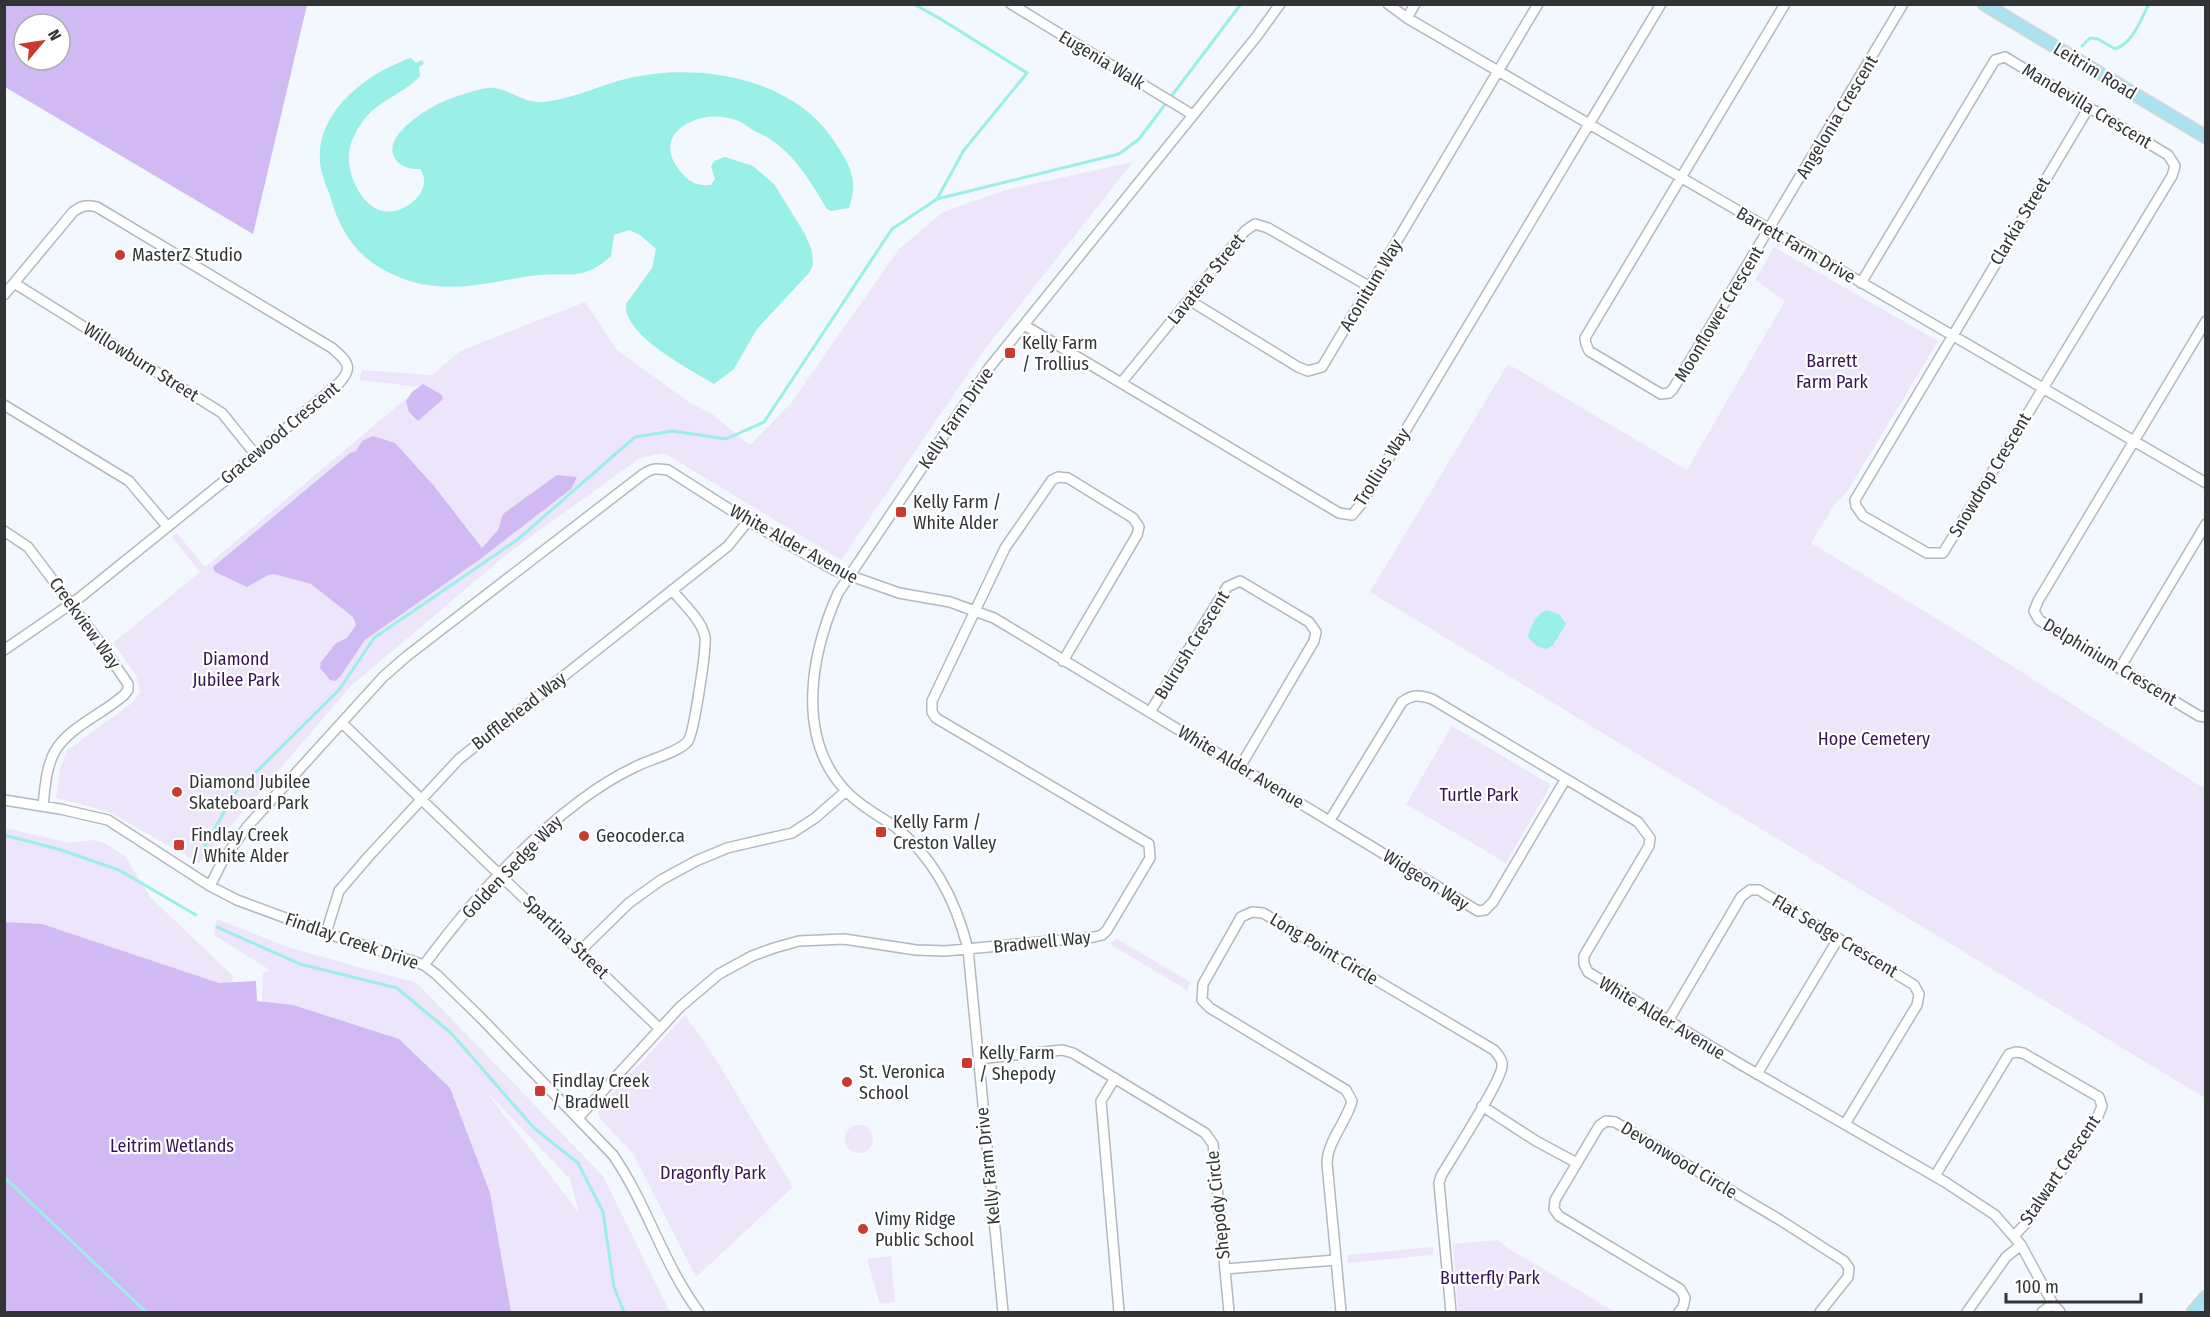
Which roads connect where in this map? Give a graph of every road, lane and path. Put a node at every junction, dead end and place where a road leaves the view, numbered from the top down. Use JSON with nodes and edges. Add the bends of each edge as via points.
{"nodes":[{"id":1,"x":1011,"y":4,"type":"edge"},
{"id":2,"x":1280,"y":4,"type":"edge"},
{"id":3,"x":1388,"y":4,"type":"edge"},
{"id":4,"x":1415,"y":4,"type":"edge"},
{"id":5,"x":1538,"y":4,"type":"edge"},
{"id":6,"x":1661,"y":4,"type":"edge"},
{"id":7,"x":1785,"y":4,"type":"edge"},
{"id":8,"x":1903,"y":4,"type":"edge"},
{"id":9,"x":1984,"y":4,"type":"edge"},
{"id":10,"x":1407,"y":18,"type":"junction"},
{"id":11,"x":1498,"y":72,"type":"junction"},
{"id":12,"x":2089,"y":107,"type":"junction"},
{"id":13,"x":1193,"y":115,"type":"junction"},
{"id":14,"x":1590,"y":125,"type":"junction"},
{"id":15,"x":2205,"y":137,"type":"edge"},
{"id":16,"x":1681,"y":178,"type":"junction"},
{"id":17,"x":1770,"y":230,"type":"junction"},
{"id":18,"x":14,"y":283,"type":"junction"},
{"id":19,"x":1861,"y":283,"type":"junction"},
{"id":20,"x":1370,"y":287,"type":"junction"},
{"id":21,"x":4,"y":295,"type":"edge"},
{"id":22,"x":1189,"y":300,"type":"junction"},
{"id":23,"x":2205,"y":321,"type":"edge"},
{"id":24,"x":1024,"y":325,"type":"junction"},
{"id":25,"x":1952,"y":336,"type":"junction"},
{"id":26,"x":1121,"y":384,"type":"junction"},
{"id":27,"x":2042,"y":388,"type":"junction"},
{"id":28,"x":4,"y":405,"type":"edge"},
{"id":29,"x":2133,"y":441,"type":"junction"},
{"id":30,"x":255,"y":454,"type":"junction"},
{"id":31,"x":2205,"y":483,"type":"edge"},
{"id":32,"x":748,"y":521,"type":"junction"},
{"id":33,"x":2205,"y":524,"type":"edge"},
{"id":34,"x":167,"y":526,"type":"junction"},
{"id":35,"x":4,"y":531,"type":"edge"},
{"id":36,"x":849,"y":576,"type":"junction"},
{"id":37,"x":672,"y":590,"type":"junction"},
{"id":38,"x":72,"y":604,"type":"junction"},
{"id":39,"x":976,"y":610,"type":"junction"},
{"id":40,"x":4,"y":650,"type":"edge"},
{"id":41,"x":1063,"y":661,"type":"junction"},
{"id":42,"x":2120,"y":668,"type":"junction"},
{"id":43,"x":1150,"y":712,"type":"junction"},
{"id":44,"x":2205,"y":717,"type":"edge"},
{"id":45,"x":342,"y":723,"type":"junction"},
{"id":46,"x":1240,"y":767,"type":"junction"},
{"id":47,"x":1565,"y":780,"type":"junction"},
{"id":48,"x":846,"y":791,"type":"junction"},
{"id":49,"x":4,"y":800,"type":"edge"},
{"id":50,"x":420,"y":800,"type":"junction"},
{"id":51,"x":43,"y":806,"type":"junction"},
{"id":52,"x":1330,"y":820,"type":"junction"},
{"id":53,"x":501,"y":875,"type":"junction"},
{"id":54,"x":210,"y":886,"type":"junction"},
{"id":55,"x":326,"y":933,"type":"junction"},
{"id":56,"x":1838,"y":939,"type":"junction"},
{"id":57,"x":968,"y":949,"type":"junction"},
{"id":58,"x":580,"y":951,"type":"junction"},
{"id":59,"x":424,"y":965,"type":"junction"},
{"id":60,"x":1668,"y":1021,"type":"junction"},
{"id":61,"x":659,"y":1028,"type":"junction"},
{"id":62,"x":978,"y":1059,"type":"junction"},
{"id":63,"x":1757,"y":1074,"type":"junction"},
{"id":64,"x":1115,"y":1078,"type":"junction"},
{"id":65,"x":1482,"y":1106,"type":"junction"},
{"id":66,"x":578,"y":1118,"type":"junction"},
{"id":67,"x":1845,"y":1124,"type":"junction"},
{"id":68,"x":1577,"y":1163,"type":"junction"},
{"id":69,"x":1935,"y":1176,"type":"junction"},
{"id":70,"x":2015,"y":1235,"type":"junction"},
{"id":71,"x":2022,"y":1245,"type":"junction"},
{"id":72,"x":1336,"y":1260,"type":"junction"},
{"id":73,"x":1225,"y":1269,"type":"junction"},
{"id":74,"x":2205,"y":1297,"type":"edge"},
{"id":75,"x":2053,"y":1304,"type":"junction"},
{"id":76,"x":699,"y":1312,"type":"edge"},
{"id":77,"x":1003,"y":1312,"type":"edge"},
{"id":78,"x":1119,"y":1312,"type":"edge"},
{"id":79,"x":1229,"y":1312,"type":"edge"},
{"id":80,"x":1341,"y":1312,"type":"edge"},
{"id":81,"x":1451,"y":1312,"type":"edge"},
{"id":82,"x":1679,"y":1312,"type":"edge"},
{"id":83,"x":1820,"y":1312,"type":"edge"},
{"id":84,"x":1968,"y":1312,"type":"edge"},
{"id":85,"x":2042,"y":1312,"type":"edge"},
{"id":86,"x":2060,"y":1312,"type":"edge"},
{"id":87,"x":2193,"y":1312,"type":"edge"}],
"edges":[{"from":1,"to":13,"type":"street","name":"Eugenia Walk"},
{"from":2,"to":13,"type":"street","name":"Kelly Farm Drive"},
{"from":3,"to":10,"type":"street","name":"Barrett Farm Drive"},
{"from":4,"to":10,"type":"street"},
{"from":5,"to":11,"type":"street","name":"Aconitum Way"},
{"from":6,"to":14,"type":"street"},
{"from":7,"to":16,"type":"street"},
{"from":8,"to":17,"type":"street","name":"Angelonia Crescent"},
{"from":9,"to":15,"type":"main road","name":"Leitrim Road"},
{"from":10,"to":11,"type":"street","name":"Barrett Farm Drive"},
{"from":11,"to":14,"type":"street","name":"Barrett Farm Drive"},
{"from":11,"to":20,"type":"street","name":"Aconitum Way"},
{"from":12,"to":19,"type":"street","name":"Mandevilla Crescent","via":[[2005,57],[1995,60]]},
{"from":12,"to":25,"type":"street","name":"Clarkia Street"},
{"from":12,"to":27,"type":"street","name":"Mandevilla Crescent","via":[[2168,155],[2175,166]]},
{"from":13,"to":24,"type":"street","name":"Kelly Farm Drive"},
{"from":14,"to":16,"type":"street","name":"Barrett Farm Drive"},
{"from":14,"to":26,"type":"street","name":"Trollius Way","via":[[1352,515],[1339,513]]},
{"from":16,"to":17,"type":"street","name":"Barrett Farm Drive"},
{"from":16,"to":17,"type":"street","name":"Moonflower Crescent","via":[[1585,338],[1589,351],[1661,394],[1673,389]]},
{"from":17,"to":19,"type":"street","name":"Barrett Farm Drive"},
{"from":18,"to":21,"type":"street","name":"Gracewood Crescent"},
{"from":18,"to":30,"type":"street","name":"Willowburn Street","via":[[222,413]]},
{"from":18,"to":30,"type":"street","name":"Gracewood Crescent","via":[[73,212],[88,204],[332,348],[345,359],[345,378]]},
{"from":19,"to":25,"type":"street","name":"Barrett Farm Drive"},
{"from":20,"to":22,"type":"street","name":"Lavatera Street","via":[[1269,228],[1255,224]]},
{"from":20,"to":22,"type":"street","name":"Aconitum Way","via":[[1322,367],[1308,371]]},
{"from":22,"to":26,"type":"street","name":"Lavatera Street"},
{"from":23,"to":29,"type":"street"},
{"from":24,"to":26,"type":"street","name":"Trollius Way"},
{"from":24,"to":36,"type":"street","name":"Kelly Farm Drive","via":[[989,368]]},
{"from":25,"to":27,"type":"street","name":"Barrett Farm Drive"},
{"from":25,"to":27,"type":"street","name":"Snowdrop Crescent","via":[[1855,500],[1863,516],[1927,553],[1943,553]]},
{"from":27,"to":29,"type":"street","name":"Barrett Farm Drive"},
{"from":28,"to":34,"type":"street","via":[[129,481]]},
{"from":29,"to":31,"type":"street","name":"Barrett Farm Drive"},
{"from":29,"to":42,"type":"street","name":"Delphinium Crescent","via":[[2034,611],[2039,620]]},
{"from":30,"to":34,"type":"street","name":"Gracewood Crescent"},
{"from":32,"to":36,"type":"street","name":"White Alder Avenue"},
{"from":32,"to":37,"type":"street","name":"Bufflehead Way","via":[[728,546]]},
{"from":32,"to":45,"type":"street","name":"White Alder Avenue","via":[[668,470],[651,469],[394,667]]},
{"from":33,"to":42,"type":"street"},
{"from":34,"to":38,"type":"street","name":"Gracewood Crescent"},
{"from":35,"to":38,"type":"street","name":"Creekview Way","via":[[28,547]]},
{"from":36,"to":39,"type":"street","name":"White Alder Avenue","via":[[899,594]]},
{"from":36,"to":48,"type":"street","name":"Kelly Farm Drive","via":[[826,623],[812,710],[820,748]]},
{"from":37,"to":50,"type":"street","name":"Bufflehead Way","via":[[474,746]]},
{"from":37,"to":53,"type":"street","name":"Golden Sedge Way","via":[[700,625],[706,640],[689,740],[680,748],[634,767],[582,800],[535,839]]},
{"from":38,"to":40,"type":"street","name":"Gracewood Crescent"},
{"from":38,"to":51,"type":"street","name":"Creekview Way","via":[[125,677],[128,690],[74,731],[56,751],[48,771]]},
{"from":39,"to":41,"type":"street","name":"White Alder Avenue"},
{"from":39,"to":41,"type":"street","via":[[1005,548],[1052,480],[1068,478],[1133,518],[1139,527]]},
{"from":39,"to":57,"type":"street","name":"Bradwell Way","via":[[932,701],[936,718],[1145,841],[1151,852],[1102,935]]},
{"from":41,"to":43,"type":"street","name":"White Alder Avenue"},
{"from":42,"to":44,"type":"street","name":"Delphinium Crescent"},
{"from":43,"to":46,"type":"street","name":"White Alder Avenue"},
{"from":43,"to":46,"type":"street","name":"Bulrush Crescent","via":[[1233,582],[1240,581],[1309,622],[1316,632],[1314,641]]},
{"from":45,"to":50,"type":"street","name":"Spartina Street"},
{"from":45,"to":54,"type":"street","name":"White Alder Avenue","via":[[247,827]]},
{"from":46,"to":52,"type":"street","name":"White Alder Avenue"},
{"from":47,"to":52,"type":"street","name":"White Alder Avenue","via":[[1432,699],[1410,696],[1395,712]]},
{"from":47,"to":52,"type":"street","name":"Widgeon Way","via":[[1485,910],[1471,908]]},
{"from":47,"to":60,"type":"street","name":"White Alder Avenue","via":[[1638,822],[1650,838],[1644,856],[1584,956],[1584,964],[1594,977]]},
{"from":48,"to":57,"type":"street","name":"Kelly Farm Drive","via":[[907,837],[932,866],[951,898]]},
{"from":48,"to":58,"type":"street","via":[[792,833],[726,848],[661,880],[629,903]]},
{"from":49,"to":51,"type":"street","name":"Findlay Creek Drive"},
{"from":50,"to":53,"type":"street","name":"Spartina Street"},
{"from":50,"to":55,"type":"street","name":"Bufflehead Way","via":[[339,891]]},
{"from":51,"to":54,"type":"street","name":"Findlay Creek Drive","via":[[108,820]]},
{"from":53,"to":58,"type":"street","name":"Spartina Street"},
{"from":53,"to":59,"type":"street","name":"Golden Sedge Way"},
{"from":54,"to":55,"type":"street","name":"Findlay Creek Drive"},
{"from":55,"to":59,"type":"street","name":"Findlay Creek Drive"},
{"from":56,"to":60,"type":"street","name":"Flat Sedge Crescent","via":[[1759,890],[1749,890],[1741,897]]},
{"from":56,"to":63,"type":"street"},
{"from":56,"to":67,"type":"street","name":"Flat Sedge Crescent","via":[[1914,985],[1919,993],[1917,1005]]},
{"from":57,"to":61,"type":"street","name":"Bradwell Way","via":[[916,950],[844,939],[799,941],[752,956],[719,974]]},
{"from":57,"to":62,"type":"street","name":"Kelly Farm Drive"},
{"from":58,"to":61,"type":"street","name":"Spartina Street"},
{"from":59,"to":66,"type":"street","name":"Findlay Creek Drive"},
{"from":60,"to":63,"type":"street","name":"White Alder Avenue"},
{"from":61,"to":66,"type":"street","name":"Bradwell Way"},
{"from":62,"to":64,"type":"street","name":"Shepody Circle","via":[[1062,1050]]},
{"from":62,"to":77,"type":"street","name":"Kelly Farm Drive"},
{"from":63,"to":67,"type":"street","name":"White Alder Avenue"},
{"from":64,"to":73,"type":"street","name":"Shepody Circle","via":[[1205,1133],[1213,1144]]},
{"from":64,"to":78,"type":"street","via":[[1101,1101]]},
{"from":65,"to":68,"type":"street"},
{"from":65,"to":72,"type":"street","name":"Long Point Circle","via":[[1503,1068],[1494,1050],[1263,913],[1241,917],[1203,984],[1202,1000],[1346,1089],[1352,1101],[1348,1114],[1327,1150]]},
{"from":65,"to":81,"type":"street","name":"Long Point Circle","via":[[1439,1183]]},
{"from":66,"to":76,"type":"street","name":"Findlay Creek Drive","via":[[631,1180],[680,1284]]},
{"from":67,"to":69,"type":"street","name":"White Alder Avenue"},
{"from":68,"to":82,"type":"street","name":"Devonwood Circle","via":[[1555,1200],[1554,1209],[1559,1216],[1680,1289],[1685,1298]]},
{"from":68,"to":83,"type":"street","name":"Devonwood Circle","via":[[1599,1126],[1606,1121],[1615,1122],[1780,1220],[1849,1268],[1848,1277]]},
{"from":69,"to":70,"type":"street","name":"White Alder Avenue","via":[[1995,1215]]},
{"from":69,"to":70,"type":"street","name":"Stalwart Crescent","via":[[2009,1054],[2024,1053],[2099,1097],[2102,1106],[2098,1116]]},
{"from":70,"to":71,"type":"street","name":"White Alder Avenue"},
{"from":71,"to":75,"type":"street","name":"White Alder Avenue"},
{"from":71,"to":84,"type":"street","via":[[2006,1257]]},
{"from":72,"to":73,"type":"street"},
{"from":72,"to":80,"type":"street","name":"Long Point Circle"},
{"from":73,"to":79,"type":"street","name":"Shepody Circle"},
{"from":74,"to":87,"type":"main road"},
{"from":75,"to":85,"type":"street"},
{"from":75,"to":86,"type":"street","name":"White Alder Avenue"}]}
